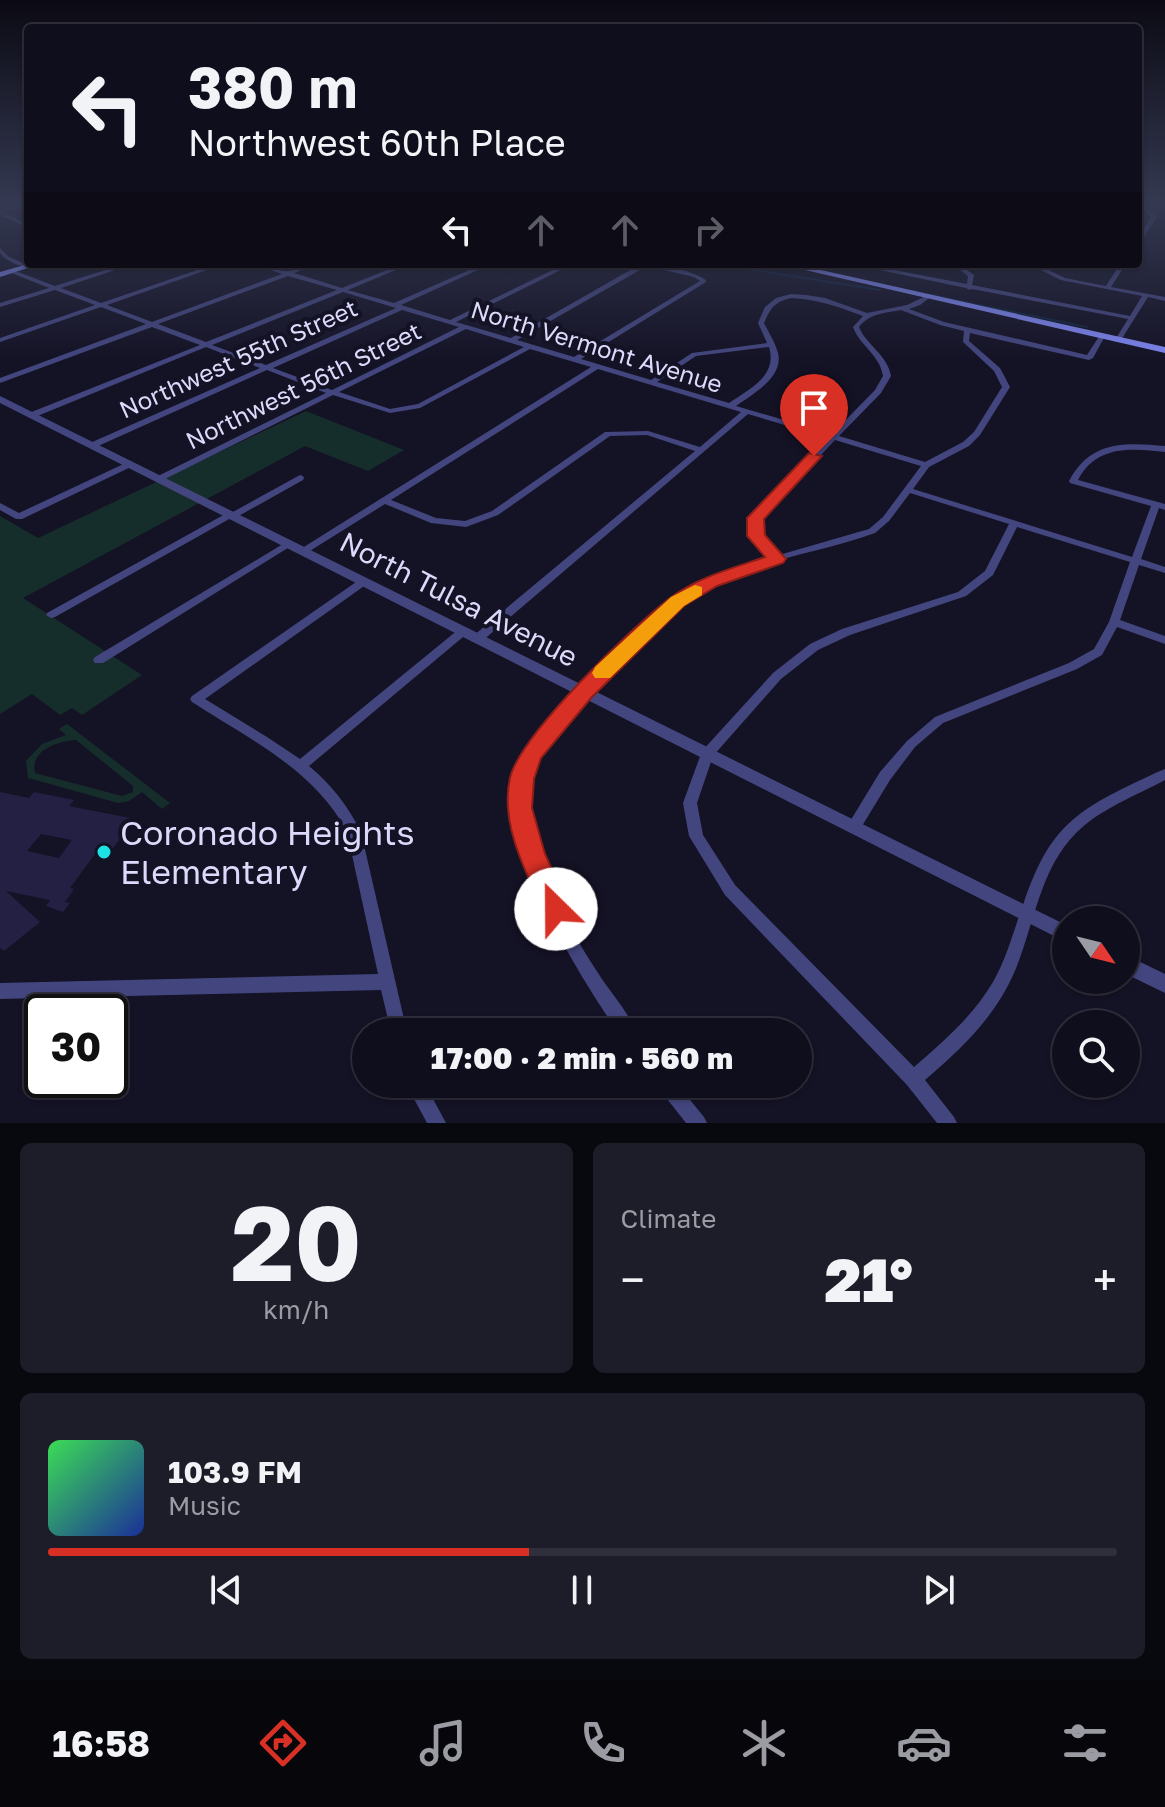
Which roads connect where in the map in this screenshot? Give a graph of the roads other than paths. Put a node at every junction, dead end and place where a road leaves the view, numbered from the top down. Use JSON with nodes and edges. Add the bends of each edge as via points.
{"nodes":[{"id":1,"x":24,"y":267,"type":"edge"},
{"id":2,"x":118,"y":268,"type":"edge"},
{"id":3,"x":209,"y":268,"type":"edge"},
{"id":4,"x":269,"y":268,"type":"edge"},
{"id":5,"x":304,"y":268,"type":"edge"},
{"id":6,"x":397,"y":268,"type":"edge"},
{"id":7,"x":480,"y":268,"type":"edge"},
{"id":8,"x":562,"y":268,"type":"edge"},
{"id":9,"x":638,"y":268,"type":"edge"},
{"id":10,"x":661,"y":268,"type":"edge"},
{"id":11,"x":802,"y":268,"type":"edge"},
{"id":12,"x":873,"y":268,"type":"edge"},
{"id":13,"x":961,"y":268,"type":"edge"},
{"id":14,"x":1039,"y":268,"type":"edge"},
{"id":15,"x":1120,"y":268,"type":"edge"},
{"id":16,"x":11,"y":271,"type":"junction"},
{"id":17,"x":288,"y":274,"type":"junction"},
{"id":18,"x":0,"y":275,"type":"edge"},
{"id":19,"x":56,"y":288,"type":"junction"},
{"id":20,"x":969,"y":288,"type":"junction"},
{"id":21,"x":1107,"y":288,"type":"junction"},
{"id":22,"x":342,"y":290,"type":"junction"},
{"id":23,"x":1146,"y":295,"type":"junction"},
{"id":24,"x":926,"y":298,"type":"junction"},
{"id":25,"x":1165,"y":299,"type":"edge"},
{"id":26,"x":0,"y":305,"type":"edge"},
{"id":27,"x":101,"y":305,"type":"junction"},
{"id":28,"x":397,"y":307,"type":"junction"},
{"id":29,"x":903,"y":309,"type":"junction"},
{"id":30,"x":866,"y":315,"type":"junction"},
{"id":31,"x":1131,"y":318,"type":"junction"},
{"id":32,"x":449,"y":323,"type":"junction"},
{"id":33,"x":150,"y":325,"type":"junction"},
{"id":34,"x":465,"y":327,"type":"junction"},
{"id":35,"x":967,"y":331,"type":"junction"},
{"id":36,"x":1102,"y":336,"type":"junction"},
{"id":37,"x":0,"y":340,"type":"edge"},
{"id":38,"x":1118,"y":340,"type":"junction"},
{"id":39,"x":511,"y":341,"type":"junction"},
{"id":40,"x":206,"y":345,"type":"junction"},
{"id":41,"x":769,"y":345,"type":"junction"},
{"id":42,"x":528,"y":347,"type":"junction"},
{"id":43,"x":1165,"y":350,"type":"edge"},
{"id":44,"x":575,"y":360,"type":"junction"},
{"id":45,"x":596,"y":367,"type":"junction"},
{"id":46,"x":266,"y":368,"type":"junction"},
{"id":47,"x":0,"y":381,"type":"edge"},
{"id":48,"x":651,"y":383,"type":"junction"},
{"id":49,"x":333,"y":393,"type":"junction"},
{"id":50,"x":0,"y":399,"type":"edge"},
{"id":51,"x":729,"y":407,"type":"junction"},
{"id":52,"x":746,"y":412,"type":"junction"},
{"id":53,"x":32,"y":415,"type":"junction"},
{"id":54,"x":831,"y":438,"type":"junction"},
{"id":55,"x":93,"y":445,"type":"junction"},
{"id":56,"x":1165,"y":449,"type":"edge"},
{"id":57,"x":702,"y":450,"type":"junction"},
{"id":58,"x":130,"y":464,"type":"junction"},
{"id":59,"x":926,"y":465,"type":"junction"},
{"id":60,"x":300,"y":478,"type":"dead end"},
{"id":61,"x":159,"y":479,"type":"junction"},
{"id":62,"x":908,"y":490,"type":"junction"},
{"id":63,"x":383,"y":500,"type":"junction"},
{"id":64,"x":0,"y":506,"type":"edge"},
{"id":65,"x":1161,"y":506,"type":"edge"},
{"id":66,"x":231,"y":516,"type":"junction"},
{"id":67,"x":1014,"y":523,"type":"junction"},
{"id":68,"x":288,"y":544,"type":"junction"},
{"id":69,"x":302,"y":552,"type":"junction"},
{"id":70,"x":777,"y":559,"type":"junction"},
{"id":71,"x":1135,"y":561,"type":"junction"},
{"id":72,"x":1165,"y":570,"type":"edge"},
{"id":73,"x":363,"y":582,"type":"junction"},
{"id":74,"x":51,"y":615,"type":"dead end"},
{"id":75,"x":1114,"y":622,"type":"junction"},
{"id":76,"x":463,"y":632,"type":"junction"},
{"id":77,"x":477,"y":639,"type":"junction"},
{"id":78,"x":1165,"y":640,"type":"edge"},
{"id":79,"x":99,"y":660,"type":"dead end"},
{"id":80,"x":583,"y":692,"type":"junction"},
{"id":81,"x":707,"y":754,"type":"junction"},
{"id":82,"x":299,"y":767,"type":"junction"},
{"id":83,"x":1165,"y":774,"type":"edge"},
{"id":84,"x":854,"y":827,"type":"junction"},
{"id":85,"x":1027,"y":914,"type":"junction"},
{"id":86,"x":1052,"y":927,"type":"edge"},
{"id":87,"x":1140,"y":971,"type":"edge"},
{"id":88,"x":386,"y":982,"type":"junction"},
{"id":89,"x":1165,"y":984,"type":"edge"},
{"id":90,"x":0,"y":991,"type":"edge"},
{"id":91,"x":395,"y":1018,"type":"edge"},
{"id":92,"x":618,"y":1018,"type":"edge"},
{"id":93,"x":913,"y":1079,"type":"junction"},
{"id":94,"x":423,"y":1098,"type":"edge"},
{"id":95,"x":677,"y":1098,"type":"edge"},
{"id":96,"x":437,"y":1123,"type":"edge"},
{"id":97,"x":698,"y":1123,"type":"edge"},
{"id":98,"x":948,"y":1123,"type":"edge"}],
"edges":[{"from":1,"to":16,"type":"main road"},
{"from":2,"to":19,"type":"street"},
{"from":3,"to":27,"type":"street"},
{"from":4,"to":17,"type":"street","name":"North Vermont Avenue"},
{"from":5,"to":17,"type":"street"},
{"from":6,"to":22,"type":"street"},
{"from":7,"to":28,"type":"street","name":"Northwest 55th Street"},
{"from":8,"to":32,"type":"street","name":"Northwest 56th Street"},
{"from":9,"to":39,"type":"street"},
{"from":10,"to":44,"type":"street","via":[[704,279]]},
{"from":11,"to":24,"type":"main road"},
{"from":12,"to":20,"type":"street"},
{"from":13,"to":20,"type":"street","via":[[971,275]]},
{"from":14,"to":21,"type":"street"},
{"from":15,"to":21,"type":"street"},
{"from":16,"to":18,"type":"main road"},
{"from":16,"to":19,"type":"street"},
{"from":17,"to":22,"type":"street","name":"North Vermont Avenue"},
{"from":17,"to":33,"type":"street"},
{"from":19,"to":26,"type":"street"},
{"from":19,"to":27,"type":"street"},
{"from":20,"to":31,"type":"street"},
{"from":21,"to":23,"type":"street"},
{"from":22,"to":28,"type":"street","name":"North Vermont Avenue"},
{"from":22,"to":40,"type":"street"},
{"from":23,"to":25,"type":"street"},
{"from":23,"to":31,"type":"street"},
{"from":24,"to":29,"type":"street"},
{"from":24,"to":36,"type":"main road"},
{"from":27,"to":33,"type":"street"},
{"from":27,"to":37,"type":"street"},
{"from":28,"to":32,"type":"street","name":"North Vermont Avenue"},
{"from":28,"to":46,"type":"street","name":"Northwest 55th Street"},
{"from":29,"to":30,"type":"street"},
{"from":29,"to":35,"type":"street"},
{"from":30,"to":41,"type":"street","via":[[812,296],[783,297],[763,316]]},
{"from":30,"to":54,"type":"street","via":[[856,327],[858,336],[880,354],[887,376]]},
{"from":31,"to":38,"type":"street"},
{"from":32,"to":34,"type":"street","name":"North Vermont Avenue"},
{"from":33,"to":40,"type":"street"},
{"from":33,"to":47,"type":"street"},
{"from":34,"to":39,"type":"street","name":"North Vermont Avenue"},
{"from":34,"to":49,"type":"street","name":"Northwest 56th Street"},
{"from":35,"to":36,"type":"street","via":[[1089,358]]},
{"from":35,"to":59,"type":"street","via":[[966,342],[997,370],[1006,387],[966,444]]},
{"from":36,"to":38,"type":"main road"},
{"from":38,"to":43,"type":"main road"},
{"from":39,"to":42,"type":"street","name":"North Vermont Avenue"},
{"from":40,"to":46,"type":"street"},
{"from":40,"to":53,"type":"street"},
{"from":41,"to":48,"type":"street","via":[[694,354]]},
{"from":41,"to":51,"type":"street","via":[[776,357],[767,377]]},
{"from":42,"to":44,"type":"street","name":"North Vermont Avenue"},
{"from":42,"to":49,"type":"street","via":[[405,410],[373,407]]},
{"from":44,"to":45,"type":"street","name":"North Vermont Avenue"},
{"from":45,"to":48,"type":"street","name":"North Vermont Avenue"},
{"from":45,"to":63,"type":"street"},
{"from":46,"to":49,"type":"street"},
{"from":46,"to":55,"type":"street","name":"Northwest 55th Street"},
{"from":48,"to":51,"type":"street","name":"North Vermont Avenue"},
{"from":49,"to":61,"type":"street","name":"Northwest 56th Street"},
{"from":50,"to":53,"type":"street","name":"North Tulsa Avenue"},
{"from":51,"to":52,"type":"street","name":"North Vermont Avenue"},
{"from":52,"to":54,"type":"street","name":"North Vermont Avenue"},
{"from":52,"to":57,"type":"street"},
{"from":53,"to":55,"type":"street","name":"North Tulsa Avenue"},
{"from":54,"to":59,"type":"street","name":"North Vermont Avenue"},
{"from":54,"to":70,"type":"street","via":[[756,518],[756,536]]},
{"from":55,"to":58,"type":"street","name":"North Tulsa Avenue"},
{"from":56,"to":65,"type":"street","via":[[1142,446],[1093,455],[1073,481]]},
{"from":57,"to":63,"type":"street","via":[[648,433],[608,434],[495,513],[466,524],[434,521]]},
{"from":57,"to":77,"type":"street"},
{"from":58,"to":61,"type":"street","name":"North Tulsa Avenue"},
{"from":58,"to":64,"type":"street","via":[[19,517]]},
{"from":59,"to":62,"type":"street"},
{"from":60,"to":66,"type":"street"},
{"from":61,"to":66,"type":"street","name":"North Tulsa Avenue"},
{"from":62,"to":67,"type":"street"},
{"from":62,"to":70,"type":"street","via":[[872,531]]},
{"from":63,"to":69,"type":"street"},
{"from":65,"to":71,"type":"street"},
{"from":66,"to":68,"type":"street","name":"North Tulsa Avenue"},
{"from":66,"to":74,"type":"street"},
{"from":67,"to":71,"type":"street"},
{"from":67,"to":81,"type":"street","via":[[980,582],[962,594],[814,647],[777,676]]},
{"from":68,"to":69,"type":"street","name":"North Tulsa Avenue"},
{"from":68,"to":79,"type":"street"},
{"from":69,"to":73,"type":"street","name":"North Tulsa Avenue"},
{"from":70,"to":80,"type":"street","via":[[711,582],[677,602]]},
{"from":71,"to":72,"type":"street"},
{"from":71,"to":75,"type":"street"},
{"from":73,"to":76,"type":"street","name":"North Tulsa Avenue"},
{"from":73,"to":82,"type":"street","via":[[196,699]]},
{"from":75,"to":78,"type":"street"},
{"from":75,"to":84,"type":"street","via":[[1098,652],[1073,666],[939,720],[885,776]]},
{"from":76,"to":77,"type":"street","name":"North Tulsa Avenue"},
{"from":76,"to":82,"type":"street"},
{"from":77,"to":80,"type":"street","name":"North Tulsa Avenue"},
{"from":80,"to":81,"type":"street","name":"North Tulsa Avenue"},
{"from":80,"to":92,"type":"street","via":[[530,755],[520,808],[532,854],[580,964]]},
{"from":81,"to":84,"type":"street","name":"North Tulsa Avenue"},
{"from":81,"to":93,"type":"street","via":[[690,803],[696,836],[730,890]]},
{"from":82,"to":88,"type":"street","via":[[335,796],[354,832]]},
{"from":83,"to":85,"type":"street","via":[[1094,812],[1063,838]]},
{"from":84,"to":85,"type":"street","name":"North Tulsa Avenue"},
{"from":85,"to":86,"type":"street","name":"North Tulsa Avenue"},
{"from":85,"to":93,"type":"street","via":[[1007,972],[988,1002],[957,1042]]},
{"from":87,"to":89,"type":"street"},
{"from":88,"to":90,"type":"street"},
{"from":88,"to":91,"type":"street"},
{"from":93,"to":98,"type":"street"},
{"from":94,"to":96,"type":"street"},
{"from":95,"to":97,"type":"street"}]}
